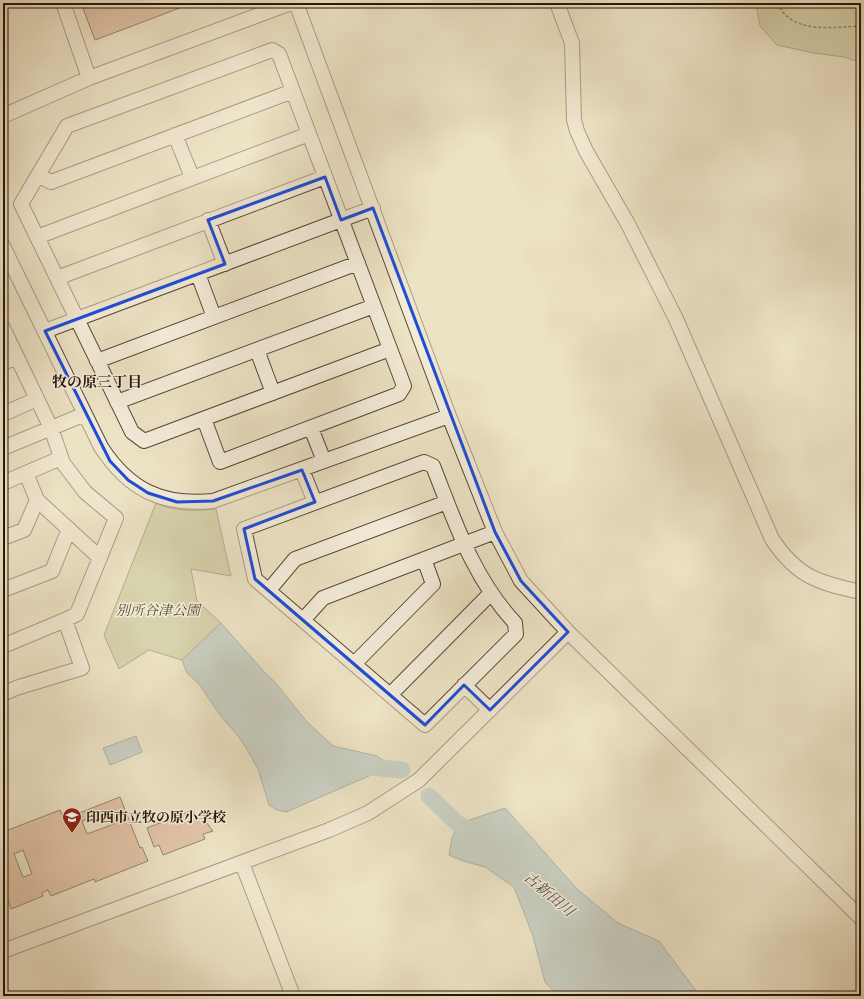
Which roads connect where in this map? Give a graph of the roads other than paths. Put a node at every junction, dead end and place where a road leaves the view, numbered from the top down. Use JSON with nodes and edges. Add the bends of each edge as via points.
{"nodes":[{"id":1,"x":63,"y":3,"type":"edge"},
{"id":2,"x":291,"y":3,"type":"edge"},
{"id":3,"x":296,"y":3,"type":"edge"},
{"id":4,"x":557,"y":3,"type":"edge"},
{"id":5,"x":89,"y":78,"type":"junction"},
{"id":6,"x":293,"y":91,"type":"junction"},
{"id":7,"x":3,"y":116,"type":"edge"},
{"id":8,"x":309,"y":134,"type":"junction"},
{"id":9,"x":175,"y":135,"type":"junction"},
{"id":10,"x":38,"y":175,"type":"junction"},
{"id":11,"x":192,"y":177,"type":"junction"},
{"id":12,"x":325,"y":177,"type":"junction"},
{"id":13,"x":373,"y":208,"type":"junction"},
{"id":14,"x":208,"y":220,"type":"junction"},
{"id":15,"x":341,"y":220,"type":"junction"},
{"id":16,"x":37,"y":237,"type":"junction"},
{"id":17,"x":3,"y":246,"type":"edge"},
{"id":18,"x":358,"y":263,"type":"junction"},
{"id":19,"x":225,"y":264,"type":"junction"},
{"id":20,"x":198,"y":274,"type":"junction"},
{"id":21,"x":57,"y":278,"type":"junction"},
{"id":22,"x":374,"y":306,"type":"junction"},
{"id":23,"x":214,"y":317,"type":"junction"},
{"id":24,"x":76,"y":319,"type":"junction"},
{"id":25,"x":3,"y":328,"type":"edge"},
{"id":26,"x":45,"y":331,"type":"junction"},
{"id":27,"x":390,"y":349,"type":"junction"},
{"id":28,"x":257,"y":350,"type":"junction"},
{"id":29,"x":17,"y":357,"type":"junction"},
{"id":30,"x":97,"y":361,"type":"junction"},
{"id":31,"x":3,"y":364,"type":"edge"},
{"id":32,"x":273,"y":393,"type":"junction"},
{"id":33,"x":37,"y":399,"type":"junction"},
{"id":34,"x":117,"y":402,"type":"junction"},
{"id":35,"x":3,"y":414,"type":"edge"},
{"id":36,"x":85,"y":414,"type":"junction"},
{"id":37,"x":449,"y":416,"type":"junction"},
{"id":38,"x":204,"y":420,"type":"junction"},
{"id":39,"x":51,"y":428,"type":"junction"},
{"id":40,"x":312,"y":428,"type":"junction"},
{"id":41,"x":3,"y":448,"type":"edge"},
{"id":42,"x":62,"y":458,"type":"junction"},
{"id":43,"x":324,"y":461,"type":"junction"},
{"id":44,"x":302,"y":470,"type":"junction"},
{"id":45,"x":26,"y":473,"type":"junction"},
{"id":46,"x":3,"y":483,"type":"edge"},
{"id":47,"x":37,"y":500,"type":"junction"},
{"id":48,"x":315,"y":502,"type":"junction"},
{"id":49,"x":447,"y":502,"type":"junction"},
{"id":50,"x":69,"y":529,"type":"junction"},
{"id":51,"x":495,"y":532,"type":"junction"},
{"id":52,"x":3,"y":538,"type":"edge"},
{"id":53,"x":464,"y":544,"type":"junction"},
{"id":54,"x":100,"y":558,"type":"junction"},
{"id":55,"x":424,"y":559,"type":"junction"},
{"id":56,"x":3,"y":590,"type":"edge"},
{"id":57,"x":269,"y":590,"type":"junction"},
{"id":58,"x":861,"y":592,"type":"edge"},
{"id":59,"x":491,"y":593,"type":"junction"},
{"id":60,"x":65,"y":620,"type":"junction"},
{"id":61,"x":303,"y":620,"type":"junction"},
{"id":62,"x":568,"y":632,"type":"junction"},
{"id":63,"x":3,"y":646,"type":"edge"},
{"id":64,"x":354,"y":664,"type":"junction"},
{"id":65,"x":464,"y":685,"type":"junction"},
{"id":66,"x":3,"y":694,"type":"edge"},
{"id":67,"x":390,"y":694,"type":"junction"},
{"id":68,"x":490,"y":710,"type":"junction"},
{"id":69,"x":242,"y":863,"type":"junction"},
{"id":70,"x":861,"y":918,"type":"edge"},
{"id":71,"x":3,"y":951,"type":"edge"},
{"id":72,"x":293,"y":996,"type":"edge"}],
"edges":[{"from":1,"to":5,"type":"street"},
{"from":2,"to":5,"type":"street"},
{"from":3,"to":13,"type":"street"},
{"from":4,"to":58,"type":"street","via":[[572,43],[574,120],[577,132],[628,224],[676,319],[772,539],[780,553],[801,572],[832,586]]},
{"from":5,"to":7,"type":"street"},
{"from":6,"to":8,"type":"street"},
{"from":6,"to":9,"type":"street"},
{"from":6,"to":10,"type":"street","via":[[279,54],[272,50],[67,126]]},
{"from":8,"to":11,"type":"street"},
{"from":8,"to":12,"type":"street"},
{"from":9,"to":10,"type":"street","via":[[51,182]]},
{"from":9,"to":11,"type":"street"},
{"from":10,"to":16,"type":"street","via":[[21,204]]},
{"from":11,"to":16,"type":"street"},
{"from":12,"to":14,"type":"street"},
{"from":12,"to":15,"type":"street"},
{"from":13,"to":15,"type":"street"},
{"from":13,"to":37,"type":"street"},
{"from":14,"to":19,"type":"street"},
{"from":14,"to":21,"type":"street"},
{"from":15,"to":18,"type":"street"},
{"from":15,"to":19,"type":"street"},
{"from":16,"to":21,"type":"street"},
{"from":17,"to":26,"type":"street"},
{"from":18,"to":22,"type":"street"},
{"from":18,"to":23,"type":"street"},
{"from":19,"to":20,"type":"street"},
{"from":20,"to":23,"type":"street"},
{"from":20,"to":24,"type":"street"},
{"from":21,"to":24,"type":"street"},
{"from":22,"to":27,"type":"street"},
{"from":22,"to":28,"type":"street"},
{"from":23,"to":30,"type":"street"},
{"from":24,"to":26,"type":"street"},
{"from":24,"to":30,"type":"street"},
{"from":25,"to":29,"type":"street"},
{"from":26,"to":36,"type":"street"},
{"from":27,"to":32,"type":"street"},
{"from":27,"to":40,"type":"street","via":[[404,386],[399,394]]},
{"from":28,"to":32,"type":"street"},
{"from":28,"to":34,"type":"street"},
{"from":29,"to":31,"type":"street"},
{"from":29,"to":33,"type":"street"},
{"from":30,"to":34,"type":"street"},
{"from":32,"to":38,"type":"street"},
{"from":33,"to":35,"type":"street"},
{"from":33,"to":39,"type":"street"},
{"from":34,"to":38,"type":"street","via":[[132,432],[144,441]]},
{"from":36,"to":39,"type":"street"},
{"from":36,"to":44,"type":"street","via":[[101,447],[119,471],[137,486],[160,498],[177,502],[213,501]]},
{"from":37,"to":43,"type":"street"},
{"from":37,"to":51,"type":"street"},
{"from":38,"to":40,"type":"street","via":[[220,462]]},
{"from":39,"to":41,"type":"street"},
{"from":39,"to":42,"type":"street"},
{"from":40,"to":43,"type":"street"},
{"from":42,"to":45,"type":"street"},
{"from":42,"to":54,"type":"street","via":[[85,492],[116,518]]},
{"from":43,"to":44,"type":"street"},
{"from":44,"to":48,"type":"street"},
{"from":45,"to":46,"type":"street"},
{"from":45,"to":47,"type":"street"},
{"from":47,"to":50,"type":"street"},
{"from":47,"to":52,"type":"street","via":[[24,530]]},
{"from":48,"to":49,"type":"street","via":[[424,462],[433,466]]},
{"from":48,"to":57,"type":"street","via":[[244,529],[255,579]]},
{"from":49,"to":53,"type":"street"},
{"from":49,"to":57,"type":"street","via":[[295,559]]},
{"from":50,"to":54,"type":"street"},
{"from":50,"to":56,"type":"street","via":[[52,571]]},
{"from":51,"to":53,"type":"street"},
{"from":51,"to":62,"type":"street","via":[[521,582]]},
{"from":53,"to":55,"type":"street"},
{"from":53,"to":59,"type":"street","via":[[478,575]]},
{"from":54,"to":60,"type":"street","via":[[77,614]]},
{"from":55,"to":61,"type":"street","via":[[323,598]]},
{"from":55,"to":64,"type":"street","via":[[433,584]]},
{"from":57,"to":61,"type":"street"},
{"from":59,"to":65,"type":"street","via":[[515,623],[516,634]]},
{"from":59,"to":67,"type":"street"},
{"from":60,"to":63,"type":"street"},
{"from":60,"to":66,"type":"street","via":[[82,668]]},
{"from":61,"to":64,"type":"street"},
{"from":62,"to":68,"type":"street"},
{"from":62,"to":70,"type":"street"},
{"from":64,"to":67,"type":"street"},
{"from":65,"to":67,"type":"street","via":[[425,725]]},
{"from":65,"to":68,"type":"street"},
{"from":68,"to":69,"type":"street","via":[[418,780],[368,813]]},
{"from":69,"to":71,"type":"street"},
{"from":69,"to":72,"type":"street"}]}
